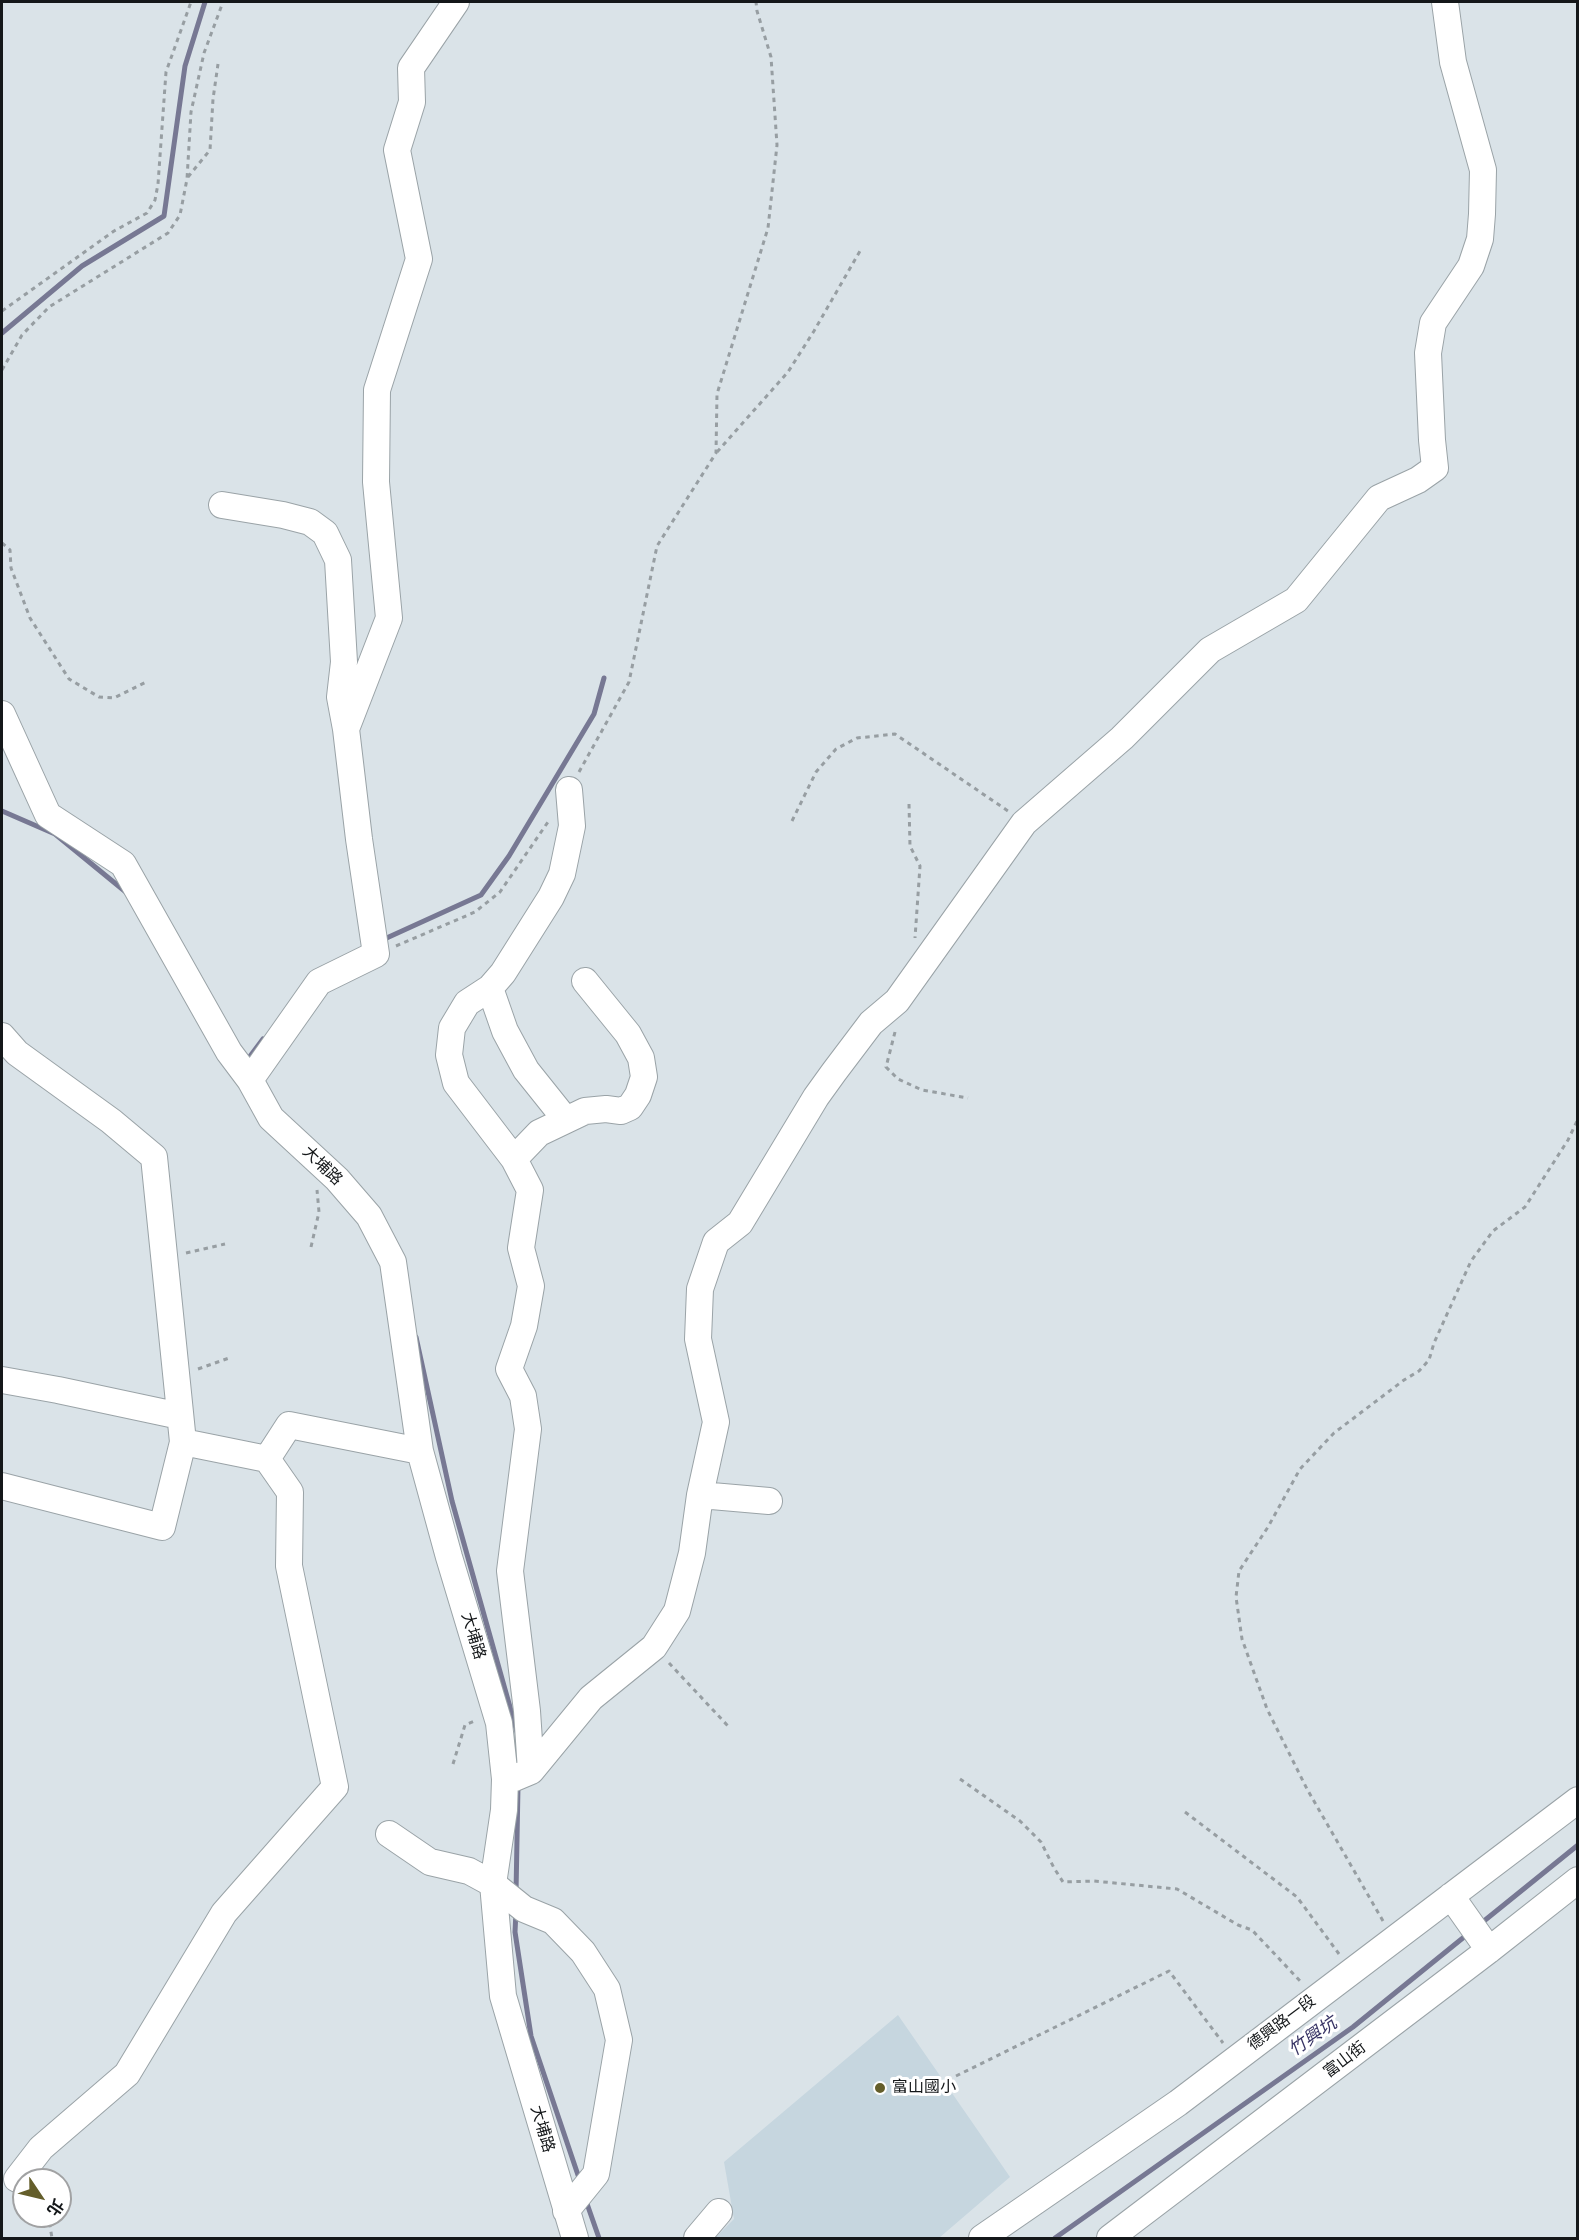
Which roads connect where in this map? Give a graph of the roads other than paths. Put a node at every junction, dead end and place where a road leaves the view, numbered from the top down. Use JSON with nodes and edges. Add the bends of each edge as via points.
{"nodes":[{"id":1,"x":456,"y":2,"type":"edge"},
{"id":2,"x":1445,"y":2,"type":"edge"},
{"id":3,"x":222,"y":505,"type":"dead end"},
{"id":4,"x":2,"y":714,"type":"edge"},
{"id":5,"x":346,"y":729,"type":"junction"},
{"id":6,"x":569,"y":790,"type":"road end"},
{"id":7,"x":585,"y":981,"type":"dead end"},
{"id":8,"x":490,"y":988,"type":"junction"},
{"id":9,"x":2,"y":1036,"type":"edge"},
{"id":10,"x":250,"y":1080,"type":"junction"},
{"id":11,"x":566,"y":1120,"type":"junction"},
{"id":12,"x":514,"y":1159,"type":"junction"},
{"id":13,"x":2,"y":1380,"type":"edge"},
{"id":14,"x":180,"y":1416,"type":"junction"},
{"id":15,"x":183,"y":1442,"type":"junction"},
{"id":16,"x":420,"y":1451,"type":"junction"},
{"id":17,"x":267,"y":1459,"type":"junction"},
{"id":18,"x":2,"y":1486,"type":"edge"},
{"id":19,"x":700,"y":1495,"type":"junction"},
{"id":20,"x":770,"y":1501,"type":"dead end"},
{"id":21,"x":516,"y":1776,"type":"junction"},
{"id":22,"x":1578,"y":1800,"type":"edge"},
{"id":23,"x":389,"y":1834,"type":"dead end"},
{"id":24,"x":1578,"y":1880,"type":"edge"},
{"id":25,"x":508,"y":1896,"type":"junction"},
{"id":26,"x":1454,"y":1901,"type":"junction"},
{"id":27,"x":1485,"y":1943,"type":"junction"},
{"id":28,"x":26,"y":2168,"type":"edge"},
{"id":29,"x":566,"y":2211,"type":"junction"},
{"id":30,"x":719,"y":2212,"type":"dead end"},
{"id":31,"x":575,"y":2238,"type":"edge"},
{"id":32,"x":697,"y":2238,"type":"edge"},
{"id":33,"x":982,"y":2238,"type":"edge"},
{"id":34,"x":1110,"y":2238,"type":"edge"}],
"edges":[{"from":1,"to":5,"type":"street","via":[[411,68],[412,102],[397,150],[419,259],[377,390],[376,482],[389,618]]},
{"from":2,"to":19,"type":"street","via":[[1453,62],[1483,170],[1480,239],[1471,266],[1432,323],[1428,353],[1435,468],[1379,498],[1296,600],[1210,650],[1122,738],[1024,823],[897,1000],[871,1023],[822,1089],[740,1223],[716,1242],[700,1289],[698,1339],[716,1422]]},
{"from":3,"to":5,"type":"street","via":[[292,517],[310,522],[325,533],[338,560],[344,662],[340,697]]},
{"from":4,"to":10,"type":"street","name":"大埔路","via":[[48,815],[123,864],[229,1052]]},
{"from":5,"to":10,"type":"street","via":[[376,954],[319,982]]},
{"from":6,"to":8,"type":"street","via":[[572,826],[562,874]]},
{"from":7,"to":11,"type":"street","via":[[628,1034],[641,1058],[644,1077],[630,1107],[621,1111],[585,1111]]},
{"from":8,"to":11,"type":"street","via":[[505,1031],[526,1070]]},
{"from":8,"to":12,"type":"street","via":[[467,1003],[452,1028],[449,1055],[456,1083]]},
{"from":9,"to":14,"type":"street","via":[[17,1053],[154,1157]]},
{"from":10,"to":16,"type":"street","name":"大埔路","via":[[271,1118],[337,1179],[369,1216],[393,1262]]},
{"from":11,"to":12,"type":"street","via":[[539,1134]]},
{"from":12,"to":21,"type":"street","via":[[530,1190],[521,1248],[531,1286],[524,1326],[508,1369],[523,1396],[528,1429],[510,1571],[527,1711]]},
{"from":13,"to":14,"type":"street"},
{"from":14,"to":15,"type":"street"},
{"from":15,"to":17,"type":"street"},
{"from":15,"to":18,"type":"street","via":[[162,1527]]},
{"from":16,"to":17,"type":"street","via":[[289,1425]]},
{"from":16,"to":21,"type":"street","name":"大埔路"},
{"from":17,"to":28,"type":"street","via":[[290,1492],[289,1566],[335,1787],[224,1913],[127,2074],[41,2148]]},
{"from":19,"to":20,"type":"street"},
{"from":19,"to":21,"type":"street","via":[[692,1553],[677,1611],[654,1647],[591,1698]]},
{"from":21,"to":25,"type":"street","name":"大埔路","via":[[504,1810]]},
{"from":22,"to":26,"type":"street","name":"德興路一段"},
{"from":23,"to":25,"type":"street","via":[[430,1862],[469,1870]]},
{"from":24,"to":27,"type":"street","name":"富山街"},
{"from":25,"to":29,"type":"street","name":"大埔路","via":[[503,1996]]},
{"from":25,"to":29,"type":"street","via":[[553,1921],[583,1952],[607,1989],[619,2040],[596,2174]]},
{"from":26,"to":27,"type":"street"},
{"from":26,"to":33,"type":"street","name":"德興路一段","via":[[1393,1939],[1178,2103]]},
{"from":27,"to":34,"type":"street","name":"富山街"},
{"from":29,"to":31,"type":"street","name":"大埔路"},
{"from":30,"to":32,"type":"street"}]}
